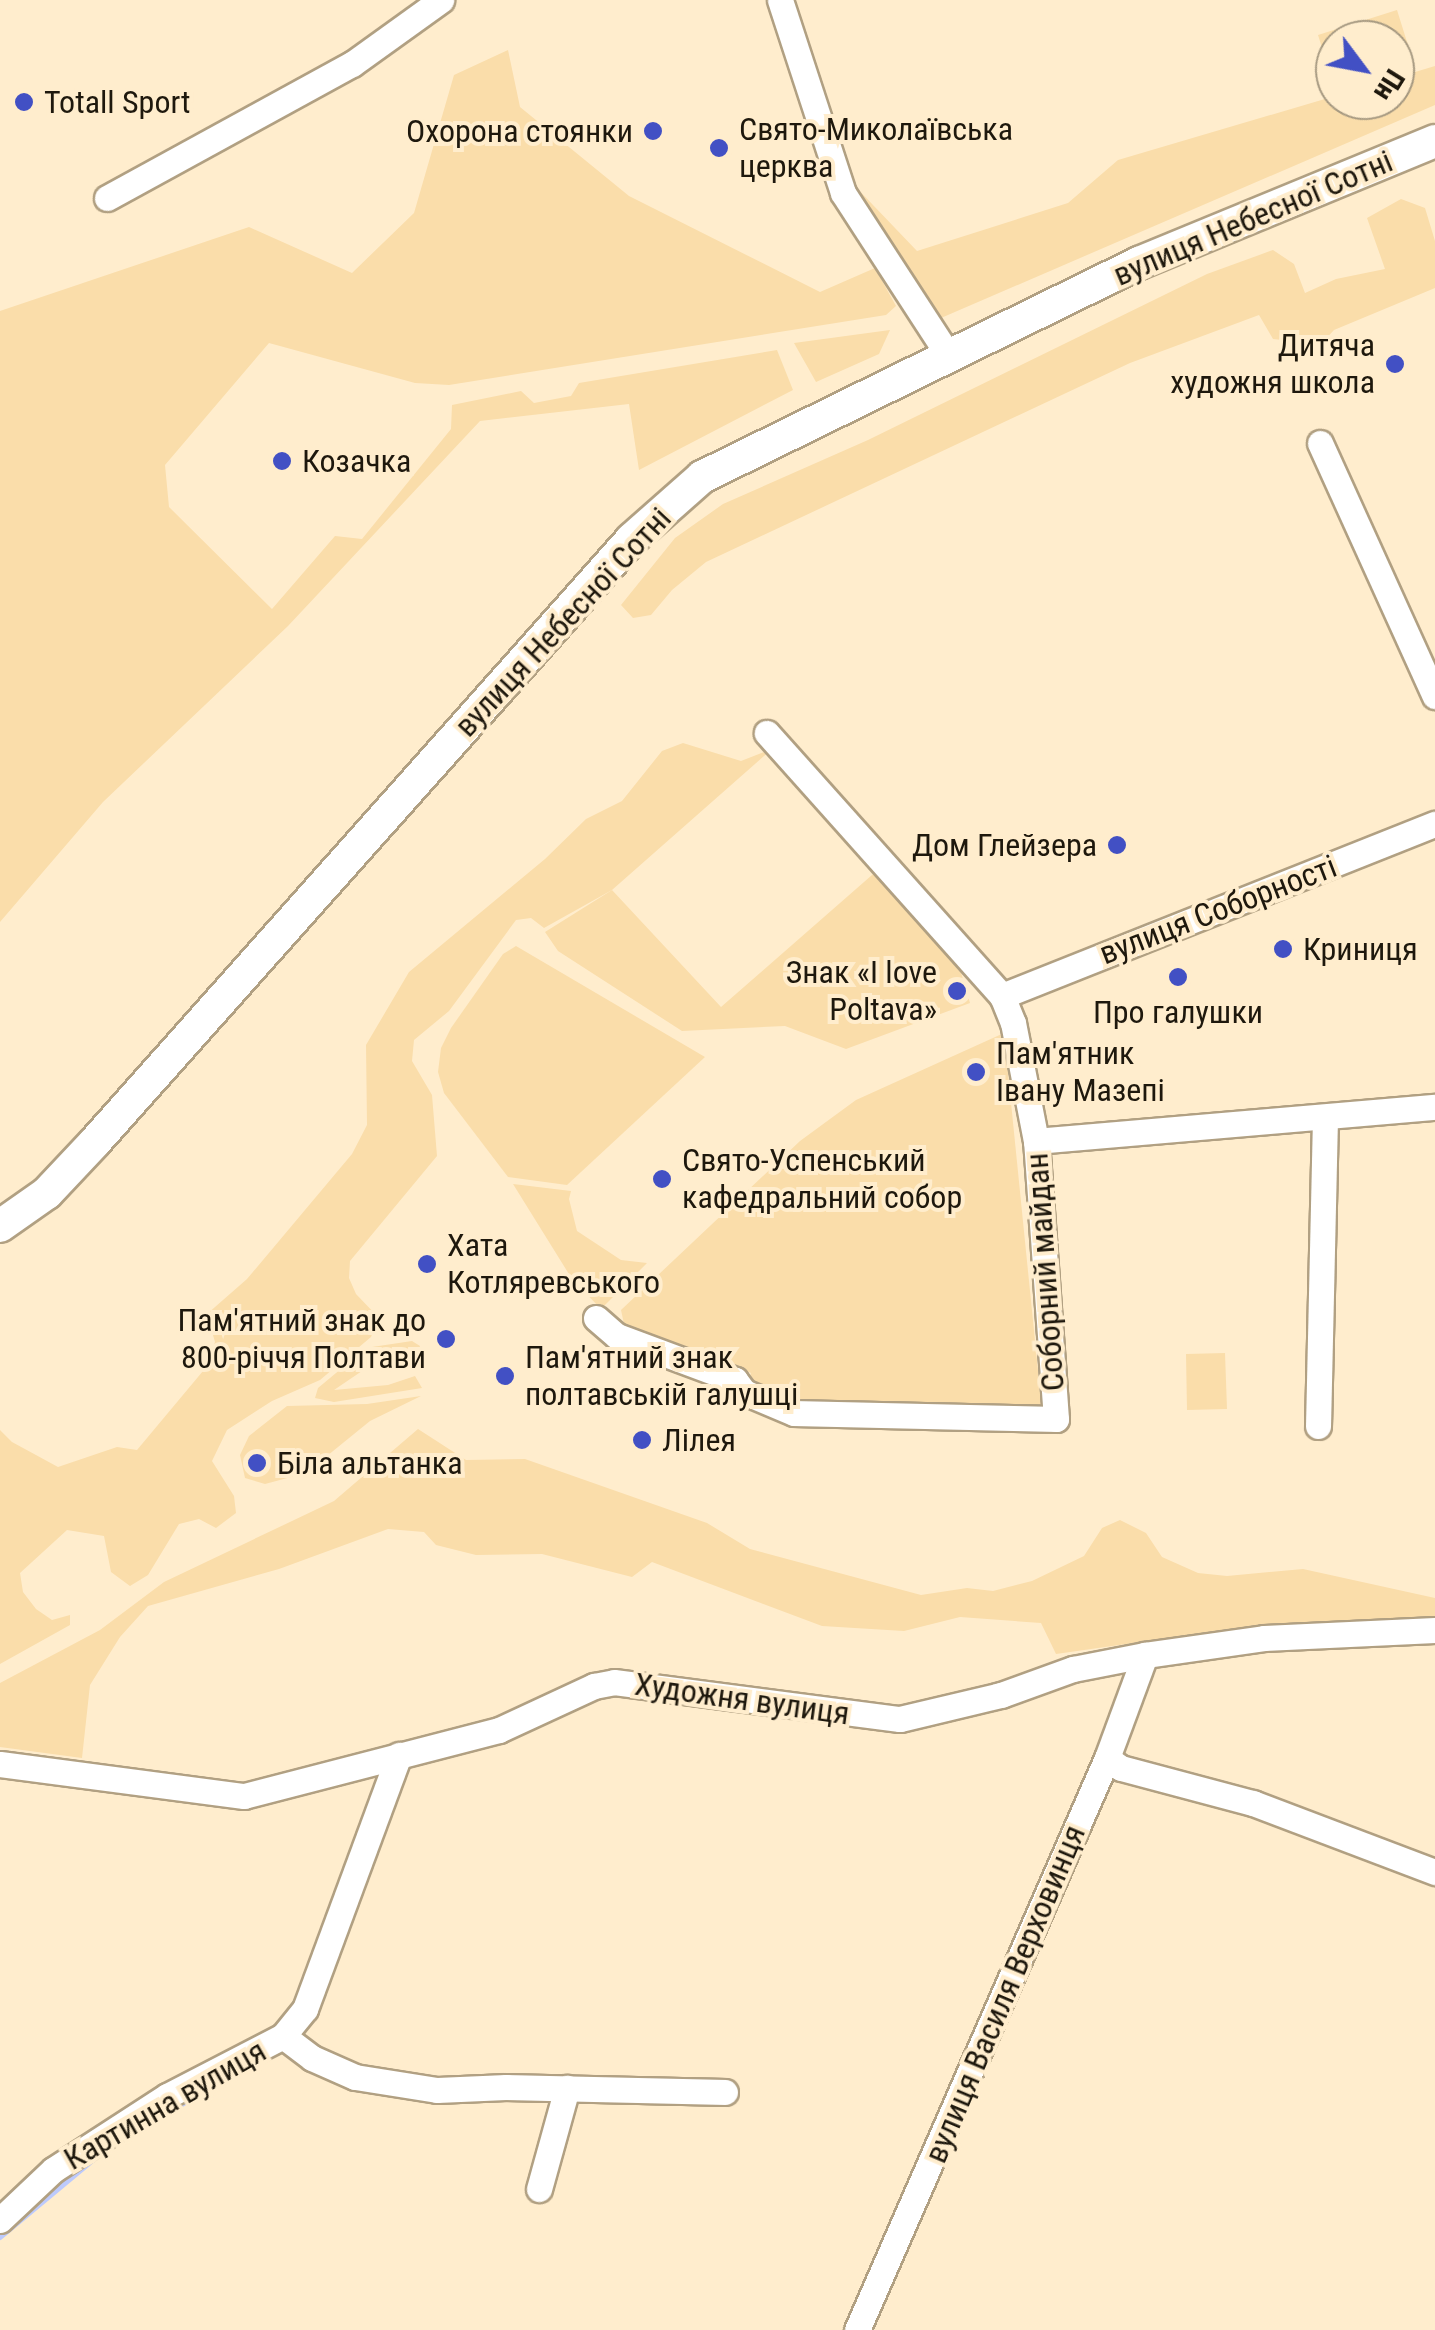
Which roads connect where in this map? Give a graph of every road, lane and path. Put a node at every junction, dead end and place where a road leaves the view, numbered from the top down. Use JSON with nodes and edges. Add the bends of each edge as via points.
{"nodes":[{"id":1,"x":441,"y":0,"type":"edge"},
{"id":2,"x":780,"y":0,"type":"edge"},
{"id":3,"x":1435,"y":142,"type":"edge"},
{"id":4,"x":107,"y":198,"type":"dead end"},
{"id":5,"x":947,"y":353,"type":"junction"},
{"id":6,"x":1320,"y":443,"type":"dead end"},
{"id":7,"x":1435,"y":696,"type":"edge"},
{"id":8,"x":767,"y":734,"type":"dead end"},
{"id":9,"x":1435,"y":824,"type":"edge"},
{"id":10,"x":1002,"y":996,"type":"junction"},
{"id":11,"x":1435,"y":1108,"type":"edge"},
{"id":12,"x":1324,"y":1116,"type":"junction"},
{"id":13,"x":1036,"y":1140,"type":"junction"},
{"id":14,"x":0,"y":1226,"type":"edge"},
{"id":15,"x":596,"y":1318,"type":"dead end"},
{"id":16,"x":1318,"y":1426,"type":"dead end"},
{"id":17,"x":1435,"y":1630,"type":"edge"},
{"id":18,"x":1145,"y":1655,"type":"junction"},
{"id":19,"x":399,"y":1755,"type":"junction"},
{"id":20,"x":1106,"y":1758,"type":"junction"},
{"id":21,"x":0,"y":1764,"type":"edge"},
{"id":22,"x":1435,"y":1872,"type":"edge"},
{"id":23,"x":283,"y":2036,"type":"junction"},
{"id":24,"x":567,"y":2088,"type":"junction"},
{"id":25,"x":725,"y":2092,"type":"dead end"},
{"id":26,"x":539,"y":2189,"type":"dead end"},
{"id":27,"x":0,"y":2220,"type":"edge"},
{"id":28,"x":857,"y":2330,"type":"edge"}],
"edges":[{"from":1,"to":4,"type":"street","via":[[352,64]]},
{"from":2,"to":5,"type":"street","via":[[843,193]]},
{"from":3,"to":5,"type":"main road","name":"вулиця Небесної Сотні","via":[[1139,263]]},
{"from":5,"to":14,"type":"main road","name":"вулиця Небесної Сотні","via":[[702,477],[632,538],[95,1142],[47,1193]]},
{"from":6,"to":7,"type":"street"},
{"from":8,"to":10,"type":"street","name":"Соборний майдан"},
{"from":9,"to":10,"type":"street","name":"вулиця Соборності"},
{"from":10,"to":13,"type":"street","name":"Соборний майдан"},
{"from":11,"to":12,"type":"street"},
{"from":12,"to":13,"type":"street"},
{"from":12,"to":16,"type":"street"},
{"from":13,"to":15,"type":"street","name":"Соборний майдан","via":[[1056,1419],[794,1412],[744,1392],[735,1380],[616,1336]]},
{"from":17,"to":18,"type":"street","name":"Художня вулиця","via":[[1264,1638]]},
{"from":18,"to":19,"type":"street","name":"Художня вулиця","via":[[900,1720],[614,1682],[499,1730]]},
{"from":18,"to":20,"type":"street","name":"вулиця Василя Верховинця"},
{"from":19,"to":21,"type":"street","name":"Художня вулиця","via":[[244,1796]]},
{"from":19,"to":23,"type":"street","name":"Картинна вулиця","via":[[304,2009]]},
{"from":20,"to":22,"type":"street","via":[[1121,1768],[1253,1803]]},
{"from":20,"to":28,"type":"street","name":"вулиця Василя Верховинця"},
{"from":23,"to":24,"type":"street","via":[[355,2077],[437,2090]]},
{"from":23,"to":27,"type":"street","name":"Картинна вулиця","via":[[167,2096],[52,2170]]},
{"from":24,"to":25,"type":"street"},
{"from":24,"to":26,"type":"street"}]}
